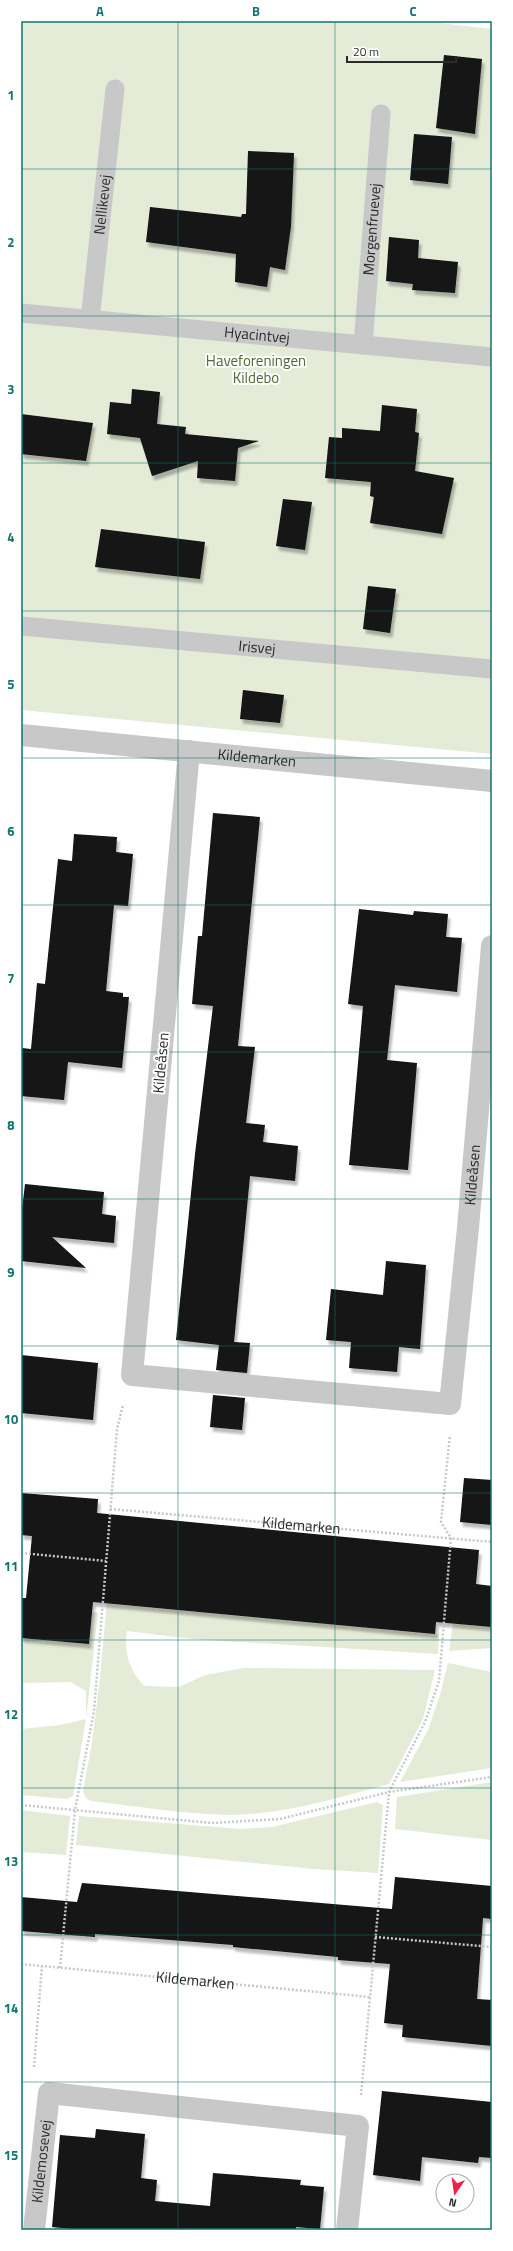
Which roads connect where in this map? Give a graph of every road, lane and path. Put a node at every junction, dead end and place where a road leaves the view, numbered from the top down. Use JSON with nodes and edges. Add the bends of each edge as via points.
{"nodes":[{"id":1,"x":115,"y":89,"type":"dead end"},
{"id":2,"x":381,"y":114,"type":"dead end"},
{"id":3,"x":21,"y":313,"type":"edge"},
{"id":4,"x":90,"y":320,"type":"junction"},
{"id":5,"x":363,"y":345,"type":"junction"},
{"id":6,"x":492,"y":357,"type":"edge"},
{"id":7,"x":21,"y":626,"type":"edge"},
{"id":8,"x":492,"y":669,"type":"edge"},
{"id":9,"x":21,"y":735,"type":"edge"},
{"id":10,"x":189,"y":751,"type":"junction"},
{"id":11,"x":492,"y":781,"type":"edge"},
{"id":12,"x":492,"y":946,"type":"edge"},
{"id":13,"x":132,"y":1375,"type":"junction"},
{"id":14,"x":450,"y":1404,"type":"junction"},
{"id":15,"x":110,"y":1509,"type":"junction"},
{"id":16,"x":451,"y":1538,"type":"junction"},
{"id":17,"x":492,"y":1542,"type":"edge"},
{"id":18,"x":21,"y":1553,"type":"edge"},
{"id":19,"x":106,"y":1561,"type":"junction"},
{"id":20,"x":492,"y":1777,"type":"edge"},
{"id":21,"x":389,"y":1792,"type":"junction"},
{"id":22,"x":21,"y":1805,"type":"edge"},
{"id":23,"x":75,"y":1810,"type":"junction"},
{"id":24,"x":375,"y":1937,"type":"junction"},
{"id":25,"x":492,"y":1948,"type":"edge"},
{"id":26,"x":21,"y":1964,"type":"edge"},
{"id":27,"x":42,"y":1966,"type":"junction"},
{"id":28,"x":60,"y":1968,"type":"junction"},
{"id":29,"x":370,"y":1997,"type":"junction"},
{"id":30,"x":49,"y":2093,"type":"junction"},
{"id":31,"x":358,"y":2126,"type":"junction"},
{"id":32,"x":34,"y":2230,"type":"edge"},
{"id":33,"x":347,"y":2230,"type":"edge"}],
"edges":[{"from":1,"to":4,"type":"lane","name":"Nellikevej"},
{"from":2,"to":5,"type":"lane","name":"Morgenfruevej"},
{"from":3,"to":4,"type":"lane","name":"Hyacintvej"},
{"from":4,"to":5,"type":"lane","name":"Hyacintvej"},
{"from":5,"to":6,"type":"lane","name":"Hyacintvej"},
{"from":7,"to":8,"type":"lane","name":"Irisvej"},
{"from":9,"to":10,"type":"street","name":"Kildemarken"},
{"from":10,"to":11,"type":"street","name":"Kildemarken"},
{"from":10,"to":13,"type":"street","name":"Kildeåsen"},
{"from":12,"to":14,"type":"street","name":"Kildeåsen"},
{"from":13,"to":14,"type":"street"},
{"from":13,"to":15,"type":"path","via":[[117,1429]]},
{"from":14,"to":16,"type":"path","via":[[451,1420],[441,1522]]},
{"from":15,"to":16,"type":"path","name":"Kildemarken"},
{"from":15,"to":19,"type":"path"},
{"from":16,"to":17,"type":"path","name":"Kildemarken"},
{"from":16,"to":21,"type":"path","via":[[439,1681],[425,1722]]},
{"from":18,"to":19,"type":"path"},
{"from":19,"to":23,"type":"path","via":[[94,1711]]},
{"from":20,"to":21,"type":"path"},
{"from":21,"to":23,"type":"path","via":[[280,1819],[212,1823]]},
{"from":21,"to":24,"type":"path"},
{"from":22,"to":23,"type":"path"},
{"from":23,"to":28,"type":"path"},
{"from":24,"to":25,"type":"path"},
{"from":24,"to":29,"type":"path"},
{"from":26,"to":27,"type":"path","name":"Kildemarken"},
{"from":27,"to":28,"type":"path","name":"Kildemarken"},
{"from":27,"to":30,"type":"path","via":[[33,2075]]},
{"from":28,"to":29,"type":"path","name":"Kildemarken"},
{"from":29,"to":31,"type":"path"},
{"from":30,"to":31,"type":"street"},
{"from":30,"to":32,"type":"street","name":"Kildemosevej"},
{"from":31,"to":33,"type":"street"}]}
